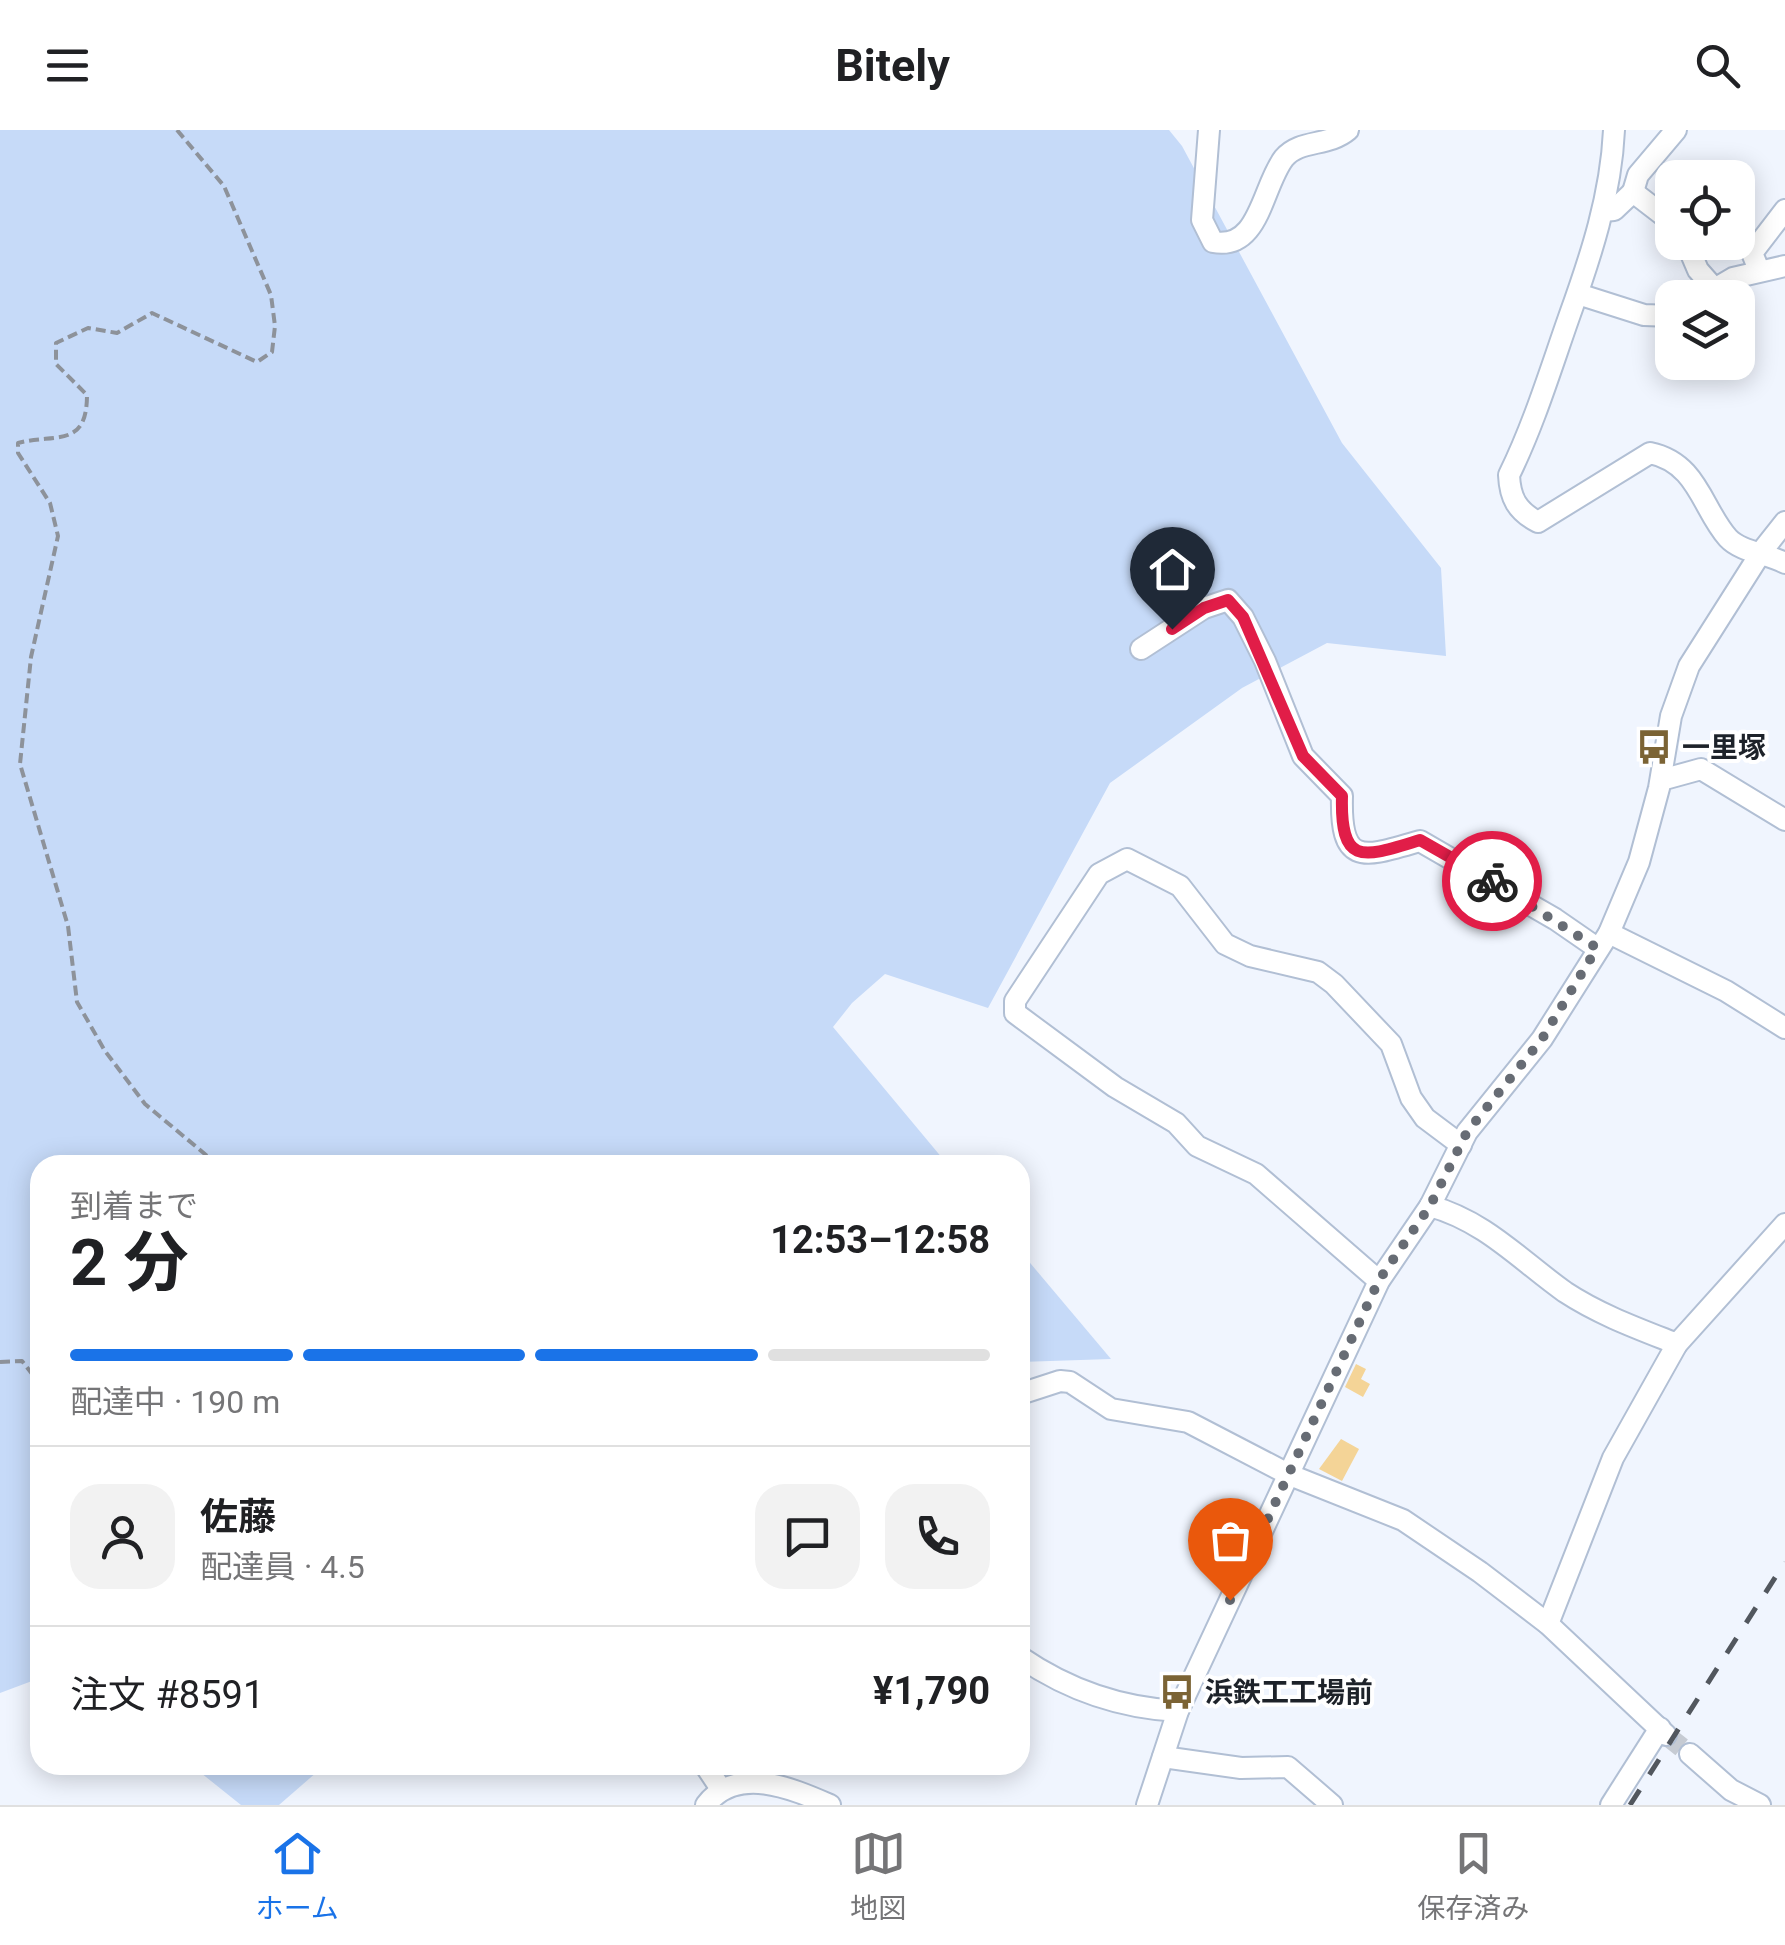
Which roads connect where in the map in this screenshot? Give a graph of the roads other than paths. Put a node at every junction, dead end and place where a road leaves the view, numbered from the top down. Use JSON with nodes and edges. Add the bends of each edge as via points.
{"nodes":[{"id":1,"x":1208,"y":130,"type":"edge"},
{"id":2,"x":1348,"y":130,"type":"edge"},
{"id":3,"x":1614,"y":130,"type":"edge"},
{"id":4,"x":1676,"y":130,"type":"edge"},
{"id":5,"x":1633,"y":192,"type":"junction"},
{"id":6,"x":1655,"y":209,"type":"edge"},
{"id":7,"x":1785,"y":210,"type":"edge"},
{"id":8,"x":1603,"y":212,"type":"junction"},
{"id":9,"x":1785,"y":266,"type":"edge"},
{"id":10,"x":1759,"y":270,"type":"junction"},
{"id":11,"x":1735,"y":280,"type":"edge"},
{"id":12,"x":1578,"y":294,"type":"junction"},
{"id":13,"x":1655,"y":315,"type":"edge"},
{"id":14,"x":1785,"y":522,"type":"edge"},
{"id":15,"x":1762,"y":551,"type":"junction"},
{"id":16,"x":1785,"y":563,"type":"edge"},
{"id":17,"x":1141,"y":649,"type":"dead end"},
{"id":18,"x":1660,"y":780,"type":"junction"},
{"id":19,"x":1785,"y":820,"type":"edge"},
{"id":20,"x":1603,"y":941,"type":"junction"},
{"id":21,"x":1785,"y":1028,"type":"edge"},
{"id":22,"x":1460,"y":1145,"type":"junction"},
{"id":23,"x":1430,"y":1206,"type":"junction"},
{"id":24,"x":1785,"y":1224,"type":"edge"},
{"id":25,"x":1379,"y":1280,"type":"junction"},
{"id":26,"x":1677,"y":1344,"type":"junction"},
{"id":27,"x":1030,"y":1391,"type":"edge"},
{"id":28,"x":1290,"y":1475,"type":"junction"},
{"id":29,"x":1548,"y":1624,"type":"junction"},
{"id":30,"x":1030,"y":1664,"type":"edge"},
{"id":31,"x":1178,"y":1711,"type":"junction"},
{"id":32,"x":1690,"y":1754,"type":"tunnel mouth"},
{"id":33,"x":1163,"y":1757,"type":"junction"},
{"id":34,"x":714,"y":1797,"type":"edge"},
{"id":35,"x":830,"y":1805,"type":"edge"},
{"id":36,"x":1147,"y":1805,"type":"edge"},
{"id":37,"x":1332,"y":1805,"type":"edge"},
{"id":38,"x":1611,"y":1805,"type":"edge"},
{"id":39,"x":1760,"y":1805,"type":"edge"}],
"edges":[{"from":1,"to":2,"type":"street","via":[[1202,220],[1212,242],[1226,244],[1248,232],[1284,158],[1300,146],[1334,142]]},
{"from":3,"to":8,"type":"street"},
{"from":4,"to":5,"type":"street","via":[[1638,175]]},
{"from":5,"to":6,"type":"street"},
{"from":5,"to":8,"type":"street"},
{"from":7,"to":10,"type":"street","via":[[1752,253]]},
{"from":8,"to":12,"type":"street"},
{"from":9,"to":10,"type":"street"},
{"from":10,"to":11,"type":"street"},
{"from":12,"to":13,"type":"street"},
{"from":12,"to":15,"type":"street","via":[[1509,475],[1519,508],[1538,522],[1551,517],[1650,454],[1665,457],[1702,492],[1727,537],[1745,550]]},
{"from":14,"to":15,"type":"street"},
{"from":15,"to":16,"type":"street"},
{"from":15,"to":18,"type":"street","via":[[1689,666],[1671,716]]},
{"from":17,"to":20,"type":"street","via":[[1228,600],[1265,661],[1303,756],[1342,796],[1341,830],[1351,847],[1371,855],[1420,840]]},
{"from":18,"to":19,"type":"street","via":[[1700,768]]},
{"from":18,"to":20,"type":"street","via":[[1638,862]]},
{"from":20,"to":21,"type":"street","via":[[1726,991]]},
{"from":20,"to":22,"type":"street","via":[[1542,1039]]},
{"from":22,"to":23,"type":"street"},
{"from":22,"to":25,"type":"street","via":[[1425,1118],[1410,1098],[1390,1044],[1334,984],[1318,972],[1225,944],[1180,886],[1127,859],[1099,874],[1015,1001],[1015,1013],[1176,1123],[1197,1146],[1256,1174]]},
{"from":23,"to":25,"type":"street"},
{"from":23,"to":26,"type":"street","via":[[1490,1231],[1609,1317]]},
{"from":24,"to":26,"type":"street"},
{"from":25,"to":28,"type":"street"},
{"from":26,"to":29,"type":"street","via":[[1612,1458]]},
{"from":27,"to":28,"type":"street","via":[[1070,1382],[1111,1408],[1188,1422]]},
{"from":28,"to":29,"type":"street","via":[[1403,1520]]},
{"from":28,"to":31,"type":"street"},
{"from":29,"to":38,"type":"street","via":[[1663,1731]]},
{"from":30,"to":31,"type":"street","via":[[1134,1709]]},
{"from":31,"to":33,"type":"street"},
{"from":32,"to":39,"type":"street","via":[[1730,1790]]},
{"from":33,"to":36,"type":"street"},
{"from":33,"to":37,"type":"street","via":[[1241,1768],[1288,1766]]},
{"from":34,"to":35,"type":"street","via":[[774,1782]]}]}
